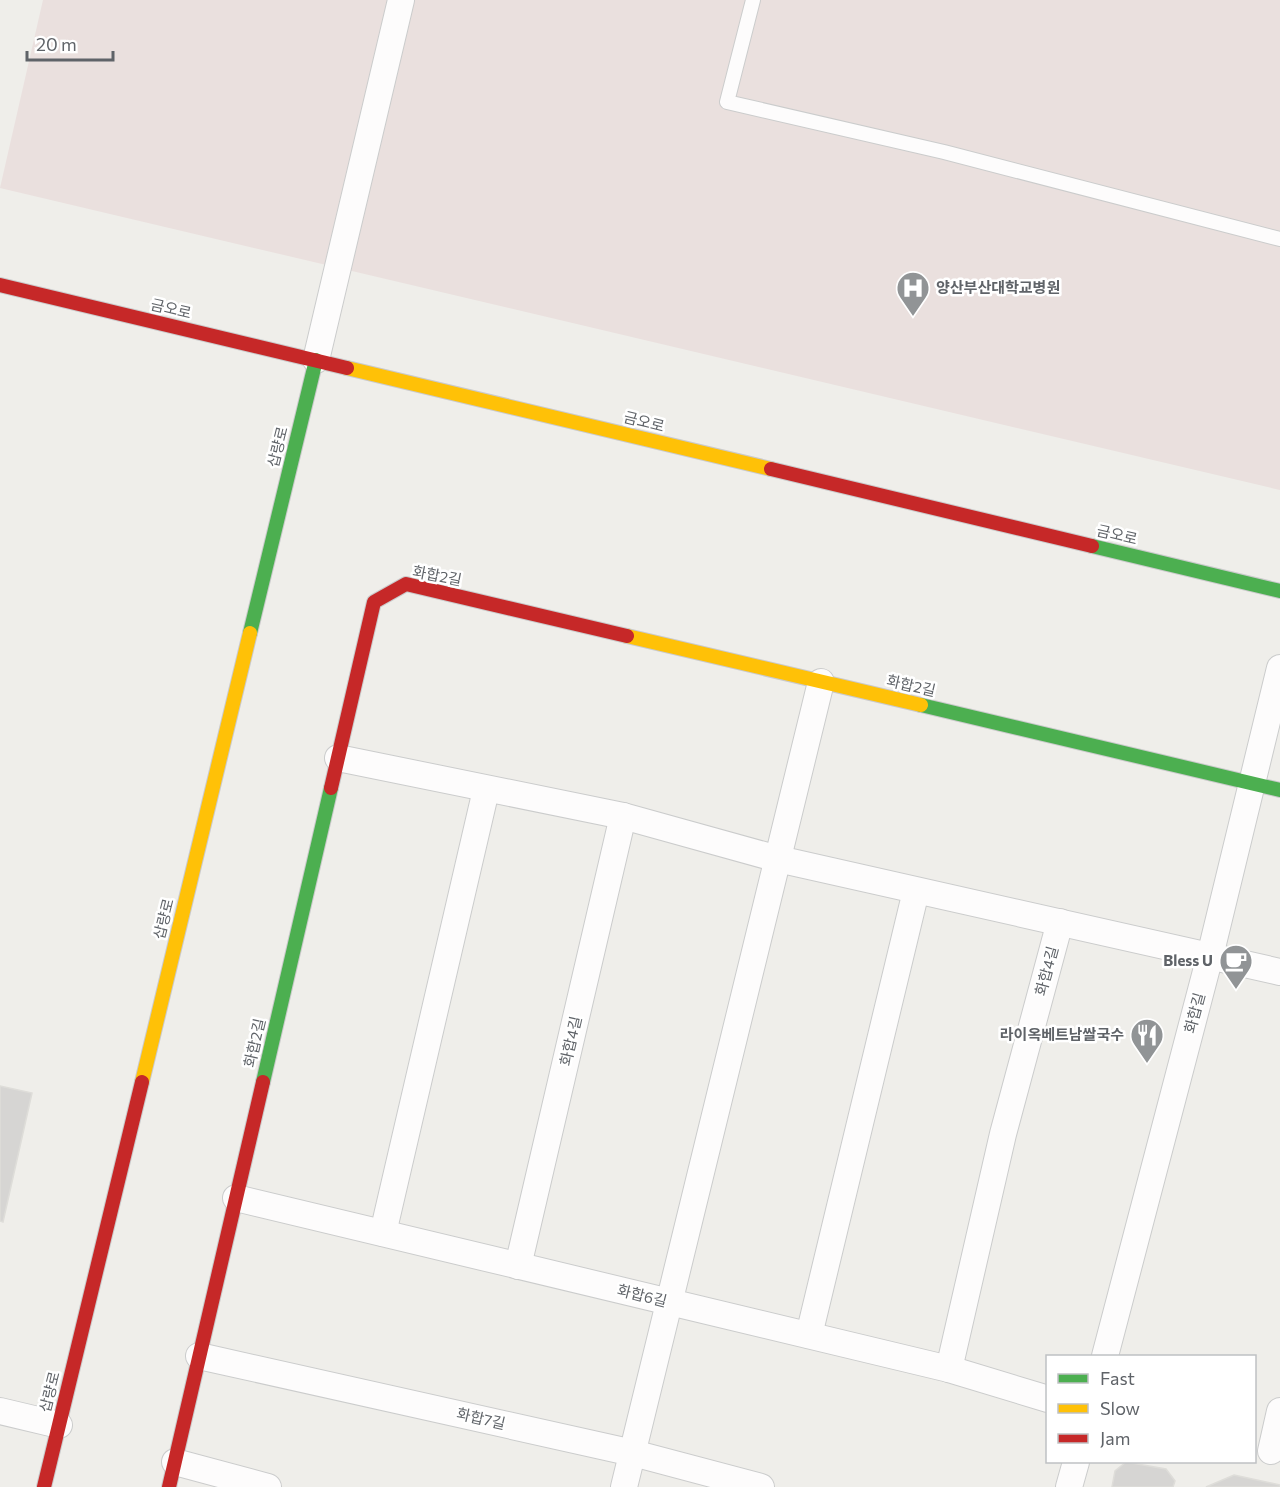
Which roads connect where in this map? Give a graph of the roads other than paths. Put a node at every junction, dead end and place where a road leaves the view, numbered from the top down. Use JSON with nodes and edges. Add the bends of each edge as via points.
{"nodes":[{"id":1,"x":400,"y":0,"type":"edge"},
{"id":2,"x":753,"y":0,"type":"edge"},
{"id":3,"x":1280,"y":239,"type":"edge"},
{"id":4,"x":0,"y":285,"type":"edge"},
{"id":5,"x":316,"y":360,"type":"junction"},
{"id":6,"x":1280,"y":591,"type":"edge"},
{"id":7,"x":1280,"y":668,"type":"edge"},
{"id":8,"x":821,"y":682,"type":"junction"},
{"id":9,"x":338,"y":758,"type":"junction"},
{"id":10,"x":1252,"y":783,"type":"junction"},
{"id":11,"x":486,"y":790,"type":"junction"},
{"id":12,"x":1280,"y":790,"type":"edge"},
{"id":13,"x":623,"y":816,"type":"junction"},
{"id":14,"x":778,"y":859,"type":"junction"},
{"id":15,"x":916,"y":891,"type":"junction"},
{"id":16,"x":1060,"y":922,"type":"junction"},
{"id":17,"x":1210,"y":956,"type":"junction"},
{"id":18,"x":1280,"y":972,"type":"edge"},
{"id":19,"x":236,"y":1198,"type":"junction"},
{"id":20,"x":383,"y":1233,"type":"junction"},
{"id":21,"x":518,"y":1266,"type":"junction"},
{"id":22,"x":669,"y":1303,"type":"junction"},
{"id":23,"x":809,"y":1335,"type":"junction"},
{"id":24,"x":1105,"y":1355,"type":"edge"},
{"id":25,"x":200,"y":1356,"type":"junction"},
{"id":26,"x":949,"y":1369,"type":"junction"},
{"id":27,"x":1046,"y":1399,"type":"edge"},
{"id":28,"x":0,"y":1411,"type":"edge"},
{"id":29,"x":1280,"y":1411,"type":"edge"},
{"id":30,"x":59,"y":1425,"type":"junction"},
{"id":31,"x":1268,"y":1450,"type":"edge"},
{"id":32,"x":633,"y":1453,"type":"junction"},
{"id":33,"x":175,"y":1462,"type":"junction"},
{"id":34,"x":1075,"y":1463,"type":"edge"},
{"id":35,"x":44,"y":1487,"type":"edge"},
{"id":36,"x":169,"y":1487,"type":"edge"},
{"id":37,"x":268,"y":1487,"type":"edge"},
{"id":38,"x":624,"y":1487,"type":"edge"},
{"id":39,"x":760,"y":1487,"type":"edge"},
{"id":40,"x":1069,"y":1487,"type":"edge"}],
"edges":[{"from":1,"to":5,"type":"street"},
{"from":2,"to":3,"type":"lane","via":[[727,102],[944,152]]},
{"from":4,"to":5,"type":"street","name":"금오로"},
{"from":5,"to":6,"type":"street","name":"금오로"},
{"from":5,"to":30,"type":"street","name":"삽량로"},
{"from":7,"to":10,"type":"street","name":"화합길"},
{"from":8,"to":9,"type":"street","name":"화합2길","via":[[406,584],[374,602]]},
{"from":8,"to":10,"type":"street","name":"화합2길"},
{"from":8,"to":14,"type":"street"},
{"from":9,"to":11,"type":"street"},
{"from":9,"to":19,"type":"street","name":"화합2길"},
{"from":10,"to":12,"type":"street","name":"화합2길"},
{"from":10,"to":17,"type":"street","name":"화합길"},
{"from":11,"to":13,"type":"street"},
{"from":11,"to":20,"type":"street"},
{"from":13,"to":14,"type":"street"},
{"from":13,"to":21,"type":"street","name":"화합4길"},
{"from":14,"to":15,"type":"street"},
{"from":14,"to":22,"type":"street"},
{"from":15,"to":16,"type":"street"},
{"from":15,"to":23,"type":"street"},
{"from":16,"to":17,"type":"street"},
{"from":16,"to":26,"type":"street","name":"화합4길","via":[[1002,1134]]},
{"from":17,"to":18,"type":"street"},
{"from":17,"to":24,"type":"street","name":"화합길"},
{"from":19,"to":20,"type":"street","name":"화합6길"},
{"from":19,"to":25,"type":"street","name":"화합2길"},
{"from":20,"to":21,"type":"street","name":"화합6길"},
{"from":21,"to":22,"type":"street","name":"화합6길"},
{"from":22,"to":23,"type":"street","name":"화합6길"},
{"from":22,"to":32,"type":"street"},
{"from":23,"to":26,"type":"street","name":"화합6길"},
{"from":25,"to":32,"type":"street","name":"화합7길"},
{"from":25,"to":33,"type":"street","name":"화합2길"},
{"from":26,"to":27,"type":"street","name":"화합6길"},
{"from":28,"to":30,"type":"street"},
{"from":29,"to":31,"type":"street"},
{"from":30,"to":35,"type":"street","name":"삽량로"},
{"from":32,"to":38,"type":"street"},
{"from":32,"to":39,"type":"street","name":"화합7길"},
{"from":33,"to":36,"type":"street","name":"화합2길"},
{"from":33,"to":37,"type":"street"},
{"from":34,"to":40,"type":"street"}]}
